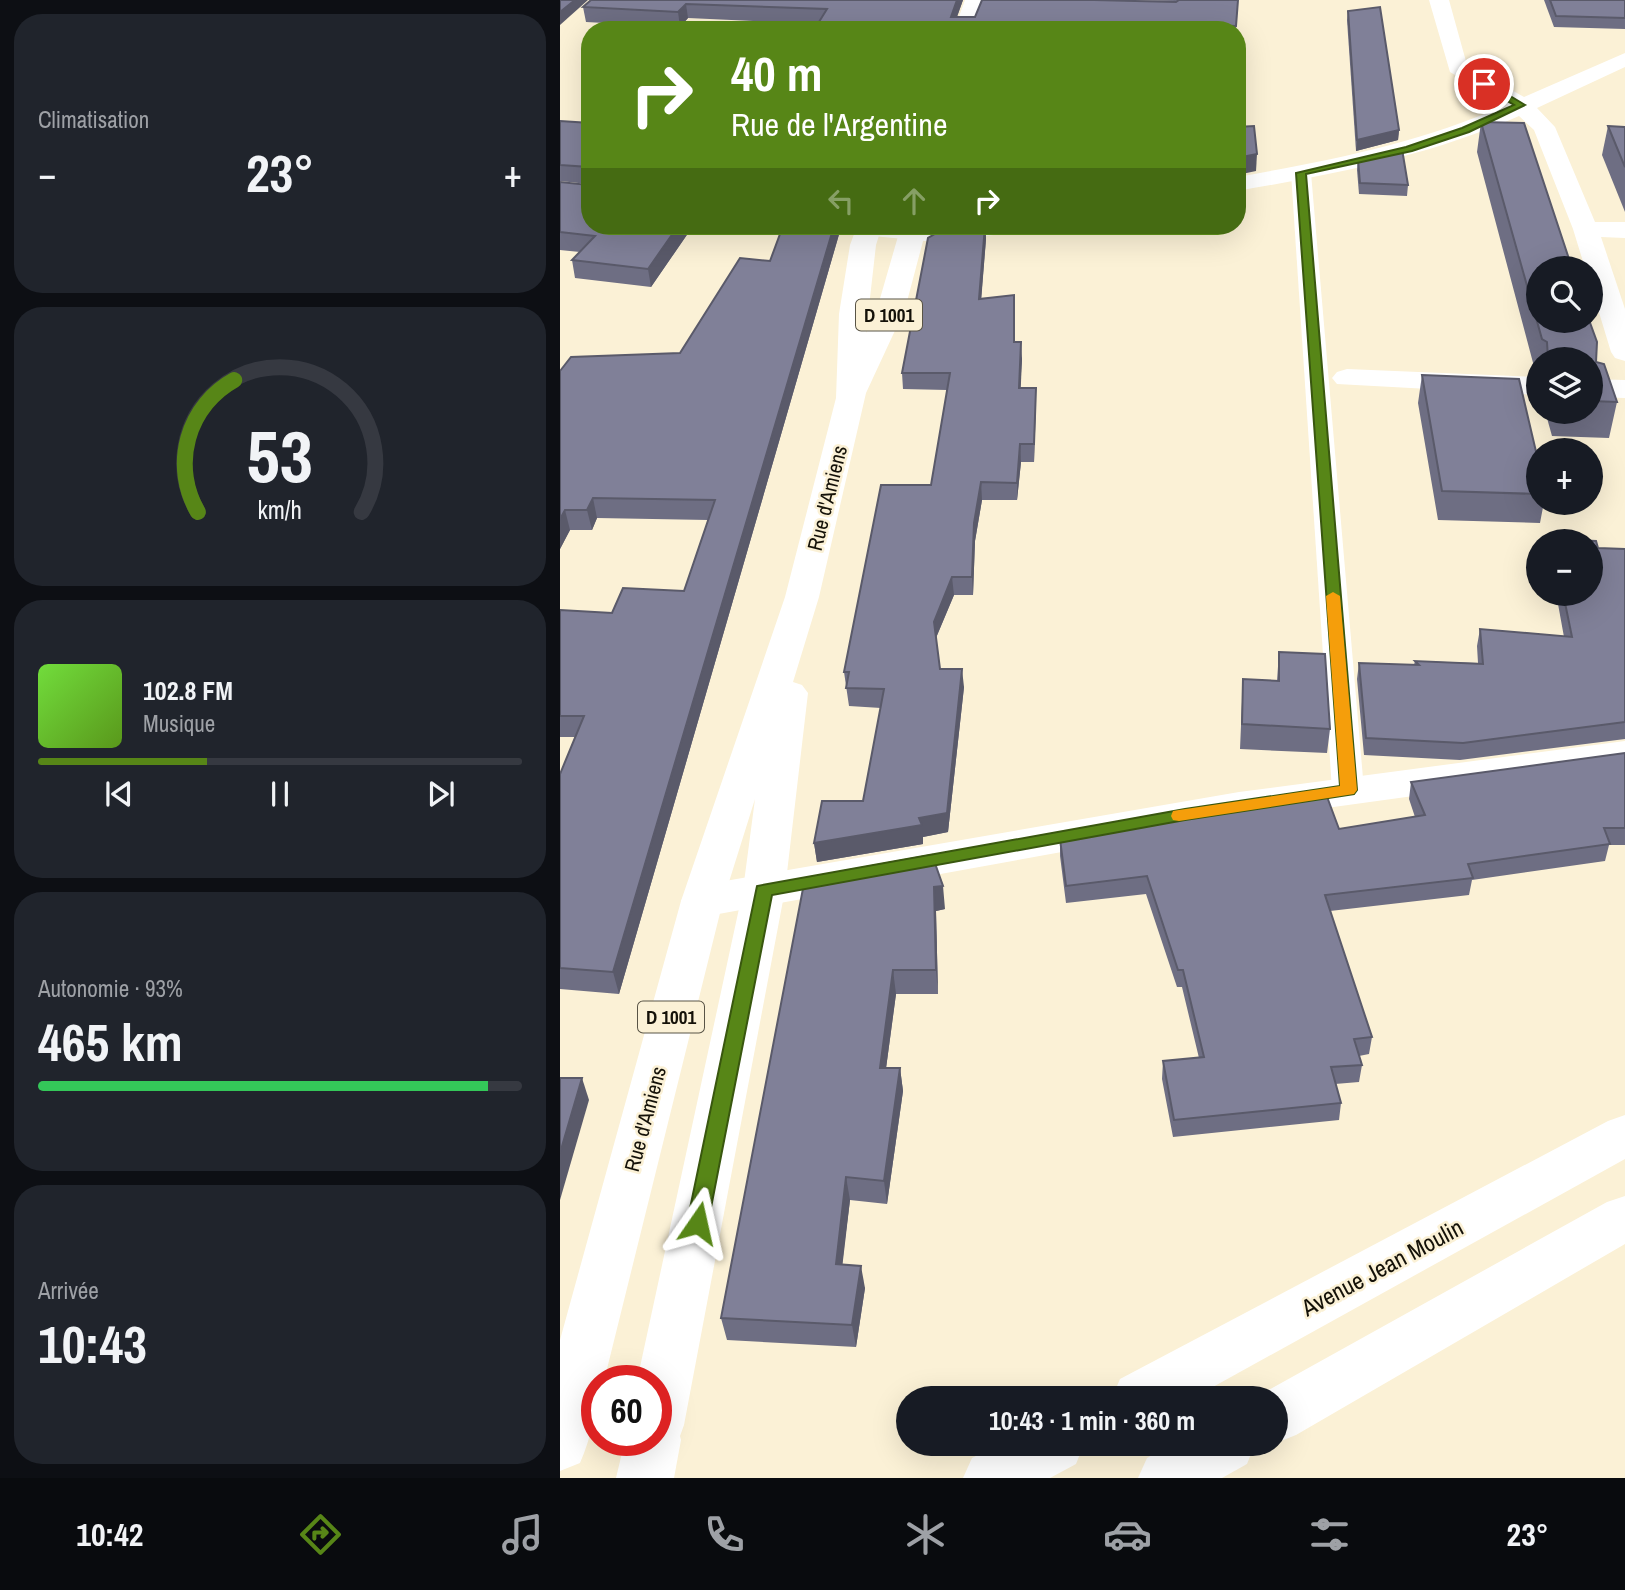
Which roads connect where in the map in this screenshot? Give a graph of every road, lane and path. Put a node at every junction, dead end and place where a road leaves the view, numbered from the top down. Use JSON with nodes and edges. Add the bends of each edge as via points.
{"nodes":[{"id":1,"x":1439,"y":0,"type":"edge"},
{"id":2,"x":978,"y":4,"type":"edge"},
{"id":3,"x":969,"y":21,"type":"edge"},
{"id":4,"x":1625,"y":59,"type":"edge"},
{"id":5,"x":1521,"y":105,"type":"junction"},
{"id":6,"x":1301,"y":173,"type":"junction"},
{"id":7,"x":1246,"y":182,"type":"edge"},
{"id":8,"x":1586,"y":229,"type":"junction"},
{"id":9,"x":1625,"y":230,"type":"edge"},
{"id":10,"x":863,"y":235,"type":"edge"},
{"id":11,"x":911,"y":235,"type":"edge"},
{"id":12,"x":1622,"y":335,"type":"edge"},
{"id":13,"x":1346,"y":378,"type":"dead end"},
{"id":14,"x":1526,"y":386,"type":"edge"},
{"id":15,"x":1603,"y":388,"type":"edge"},
{"id":16,"x":1625,"y":389,"type":"edge"},
{"id":17,"x":851,"y":398,"type":"junction"},
{"id":18,"x":802,"y":597,"type":"junction"},
{"id":19,"x":1625,"y":754,"type":"edge"},
{"id":20,"x":1348,"y":790,"type":"junction"},
{"id":21,"x":764,"y":890,"type":"junction"},
{"id":22,"x":702,"y":901,"type":"junction"},
{"id":23,"x":1625,"y":1135,"type":"edge"},
{"id":24,"x":1625,"y":1218,"type":"edge"},
{"id":25,"x":668,"y":1365,"type":"edge"},
{"id":26,"x":1162,"y":1386,"type":"edge"},
{"id":27,"x":1288,"y":1409,"type":"edge"},
{"id":28,"x":560,"y":1443,"type":"edge"},
{"id":29,"x":650,"y":1456,"type":"edge"},
{"id":30,"x":1033,"y":1456,"type":"edge"},
{"id":31,"x":1206,"y":1456,"type":"edge"},
{"id":32,"x":645,"y":1478,"type":"edge"},
{"id":33,"x":992,"y":1478,"type":"edge"},
{"id":34,"x":1167,"y":1478,"type":"edge"}],
"edges":[{"from":1,"to":5,"type":"street","via":[[1457,68]]},
{"from":2,"to":3,"type":"street"},
{"from":4,"to":5,"type":"street"},
{"from":5,"to":6,"type":"street","via":[[1418,146]]},
{"from":5,"to":8,"type":"street","via":[[1550,136]]},
{"from":6,"to":7,"type":"street"},
{"from":6,"to":20,"type":"lane"},
{"from":8,"to":9,"type":"street"},
{"from":8,"to":12,"type":"street"},
{"from":10,"to":17,"type":"street","name":"Rue d'Amiens","number":"D 1001","via":[[853,314]]},
{"from":11,"to":17,"type":"street","name":"Rue d'Amiens","number":"D 1001","via":[[891,309]]},
{"from":13,"to":14,"type":"street"},
{"from":15,"to":16,"type":"street"},
{"from":17,"to":18,"type":"street","name":"Rue d'Amiens","number":"D 1001"},
{"from":18,"to":21,"type":"street","name":"Rue d'Amiens","number":"D 1001"},
{"from":18,"to":22,"type":"street","name":"Rue d'Amiens","number":"D 1001"},
{"from":19,"to":20,"type":"street"},
{"from":20,"to":21,"type":"street"},
{"from":21,"to":22,"type":"street"},
{"from":21,"to":25,"type":"street","name":"Rue d'Amiens","number":"D 1001"},
{"from":22,"to":28,"type":"street","name":"Rue d'Amiens","number":"D 1001"},
{"from":23,"to":26,"type":"street","name":"Avenue Jean Moulin"},
{"from":24,"to":27,"type":"street"},
{"from":29,"to":32,"type":"street"},
{"from":30,"to":33,"type":"street"},
{"from":31,"to":34,"type":"street"}]}
